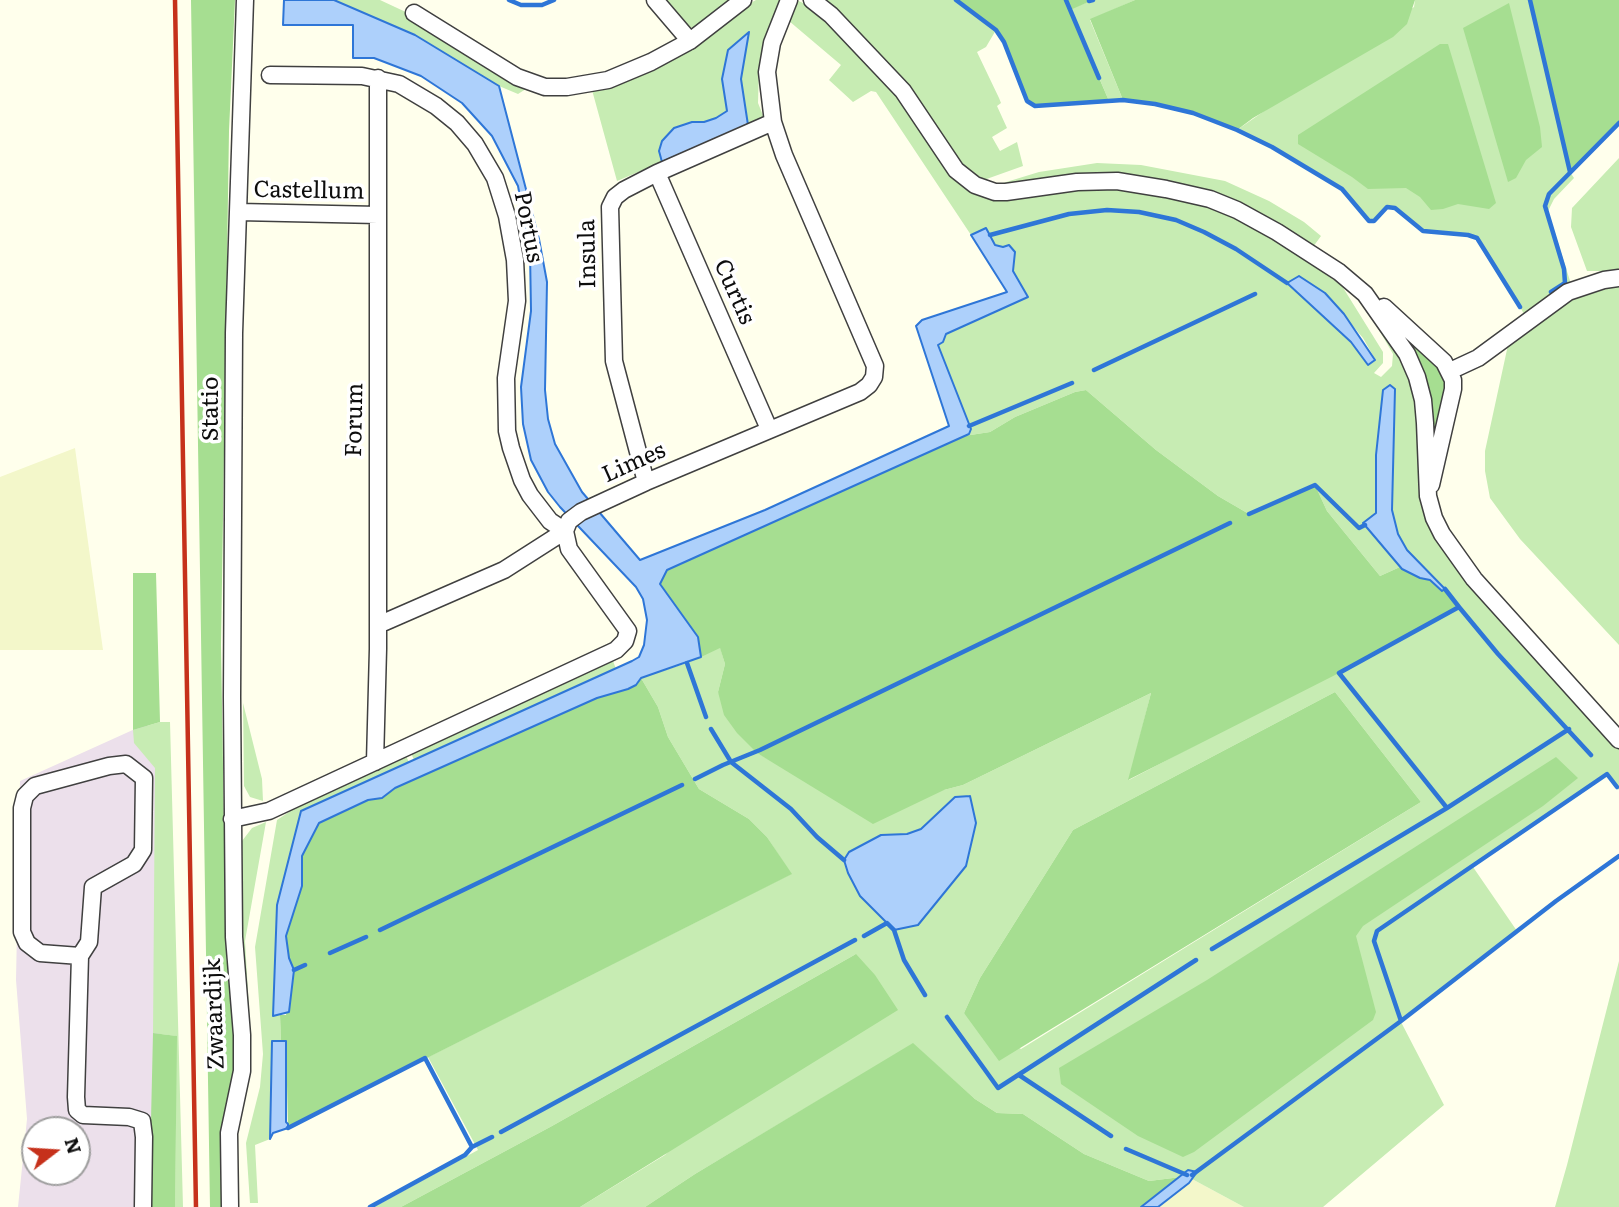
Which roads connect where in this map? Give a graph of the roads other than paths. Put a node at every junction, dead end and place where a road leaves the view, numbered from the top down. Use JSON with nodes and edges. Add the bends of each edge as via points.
{"nodes":[{"id":1,"x":245,"y":0,"type":"edge"},
{"id":2,"x":655,"y":0,"type":"edge"},
{"id":3,"x":743,"y":0,"type":"edge"},
{"id":4,"x":789,"y":0,"type":"edge"},
{"id":5,"x":812,"y":0,"type":"edge"},
{"id":6,"x":414,"y":13,"type":"dead end"},
{"id":7,"x":690,"y":41,"type":"junction"},
{"id":8,"x":270,"y":75,"type":"dead end"},
{"id":9,"x":378,"y":78,"type":"junction"},
{"id":10,"x":773,"y":122,"type":"junction"},
{"id":11,"x":657,"y":173,"type":"junction"},
{"id":12,"x":239,"y":212,"type":"junction"},
{"id":13,"x":378,"y":215,"type":"junction"},
{"id":14,"x":1619,"y":278,"type":"edge"},
{"id":15,"x":1365,"y":294,"type":"junction"},
{"id":16,"x":1450,"y":371,"type":"junction"},
{"id":17,"x":769,"y":429,"type":"junction"},
{"id":18,"x":646,"y":482,"type":"junction"},
{"id":19,"x":1428,"y":496,"type":"junction"},
{"id":20,"x":567,"y":526,"type":"junction"},
{"id":21,"x":377,"y":625,"type":"junction"},
{"id":22,"x":1619,"y":740,"type":"edge"},
{"id":23,"x":375,"y":762,"type":"junction"},
{"id":24,"x":232,"y":819,"type":"junction"},
{"id":25,"x":80,"y":956,"type":"junction"},
{"id":26,"x":144,"y":1207,"type":"edge"},
{"id":27,"x":230,"y":1207,"type":"edge"}],
"edges":[{"from":1,"to":12,"type":"street","name":"Statio"},
{"from":2,"to":7,"type":"street"},
{"from":3,"to":7,"type":"street"},
{"from":4,"to":10,"type":"street","name":"Limes","via":[[772,43],[767,72]]},
{"from":5,"to":15,"type":"street","via":[[903,91],[956,170],[975,185],[1006,192],[1117,181],[1210,199],[1277,232]]},
{"from":6,"to":7,"type":"street","via":[[517,78],[545,87],[608,80]]},
{"from":8,"to":9,"type":"street","name":"Portus"},
{"from":9,"to":13,"type":"street","name":"Forum"},
{"from":9,"to":20,"type":"street","name":"Portus","via":[[399,84],[457,123],[495,178],[515,260],[517,301],[506,378],[509,440],[530,495],[550,521]]},
{"from":10,"to":11,"type":"street","name":"Insula"},
{"from":10,"to":17,"type":"street","name":"Limes","via":[[875,366],[874,377],[860,392]]},
{"from":11,"to":17,"type":"street","name":"Curtis"},
{"from":11,"to":18,"type":"street","name":"Insula","via":[[624,190],[610,206],[614,360]]},
{"from":12,"to":13,"type":"street","name":"Castellum"},
{"from":12,"to":24,"type":"street","name":"Statio","via":[[233,332]]},
{"from":13,"to":21,"type":"street","name":"Forum"},
{"from":14,"to":16,"type":"street","via":[[1568,292],[1478,358]]},
{"from":15,"to":16,"type":"street"},
{"from":15,"to":19,"type":"street","via":[[1407,354],[1417,377],[1423,400]]},
{"from":16,"to":19,"type":"street","via":[[1453,389]]},
{"from":17,"to":18,"type":"street","name":"Limes"},
{"from":18,"to":20,"type":"street","name":"Limes","via":[[597,505]]},
{"from":19,"to":22,"type":"street","via":[[1434,518],[1457,557]]},
{"from":20,"to":21,"type":"street","name":"Limes","via":[[504,570]]},
{"from":20,"to":23,"type":"street","via":[[569,549],[628,631],[625,641],[605,657]]},
{"from":21,"to":23,"type":"street","name":"Forum"},
{"from":23,"to":24,"type":"street","via":[[269,811]]},
{"from":24,"to":27,"type":"street","name":"Zwaardijk","via":[[242,1072],[229,1133]]},
{"from":25,"to":25,"type":"street","via":[[89,942],[93,887],[134,864],[143,850],[144,778],[126,764],[35,786],[25,796],[22,808],[22,932],[40,953]]},
{"from":25,"to":26,"type":"street","via":[[77,1110],[83,1115],[142,1121]]}]}
